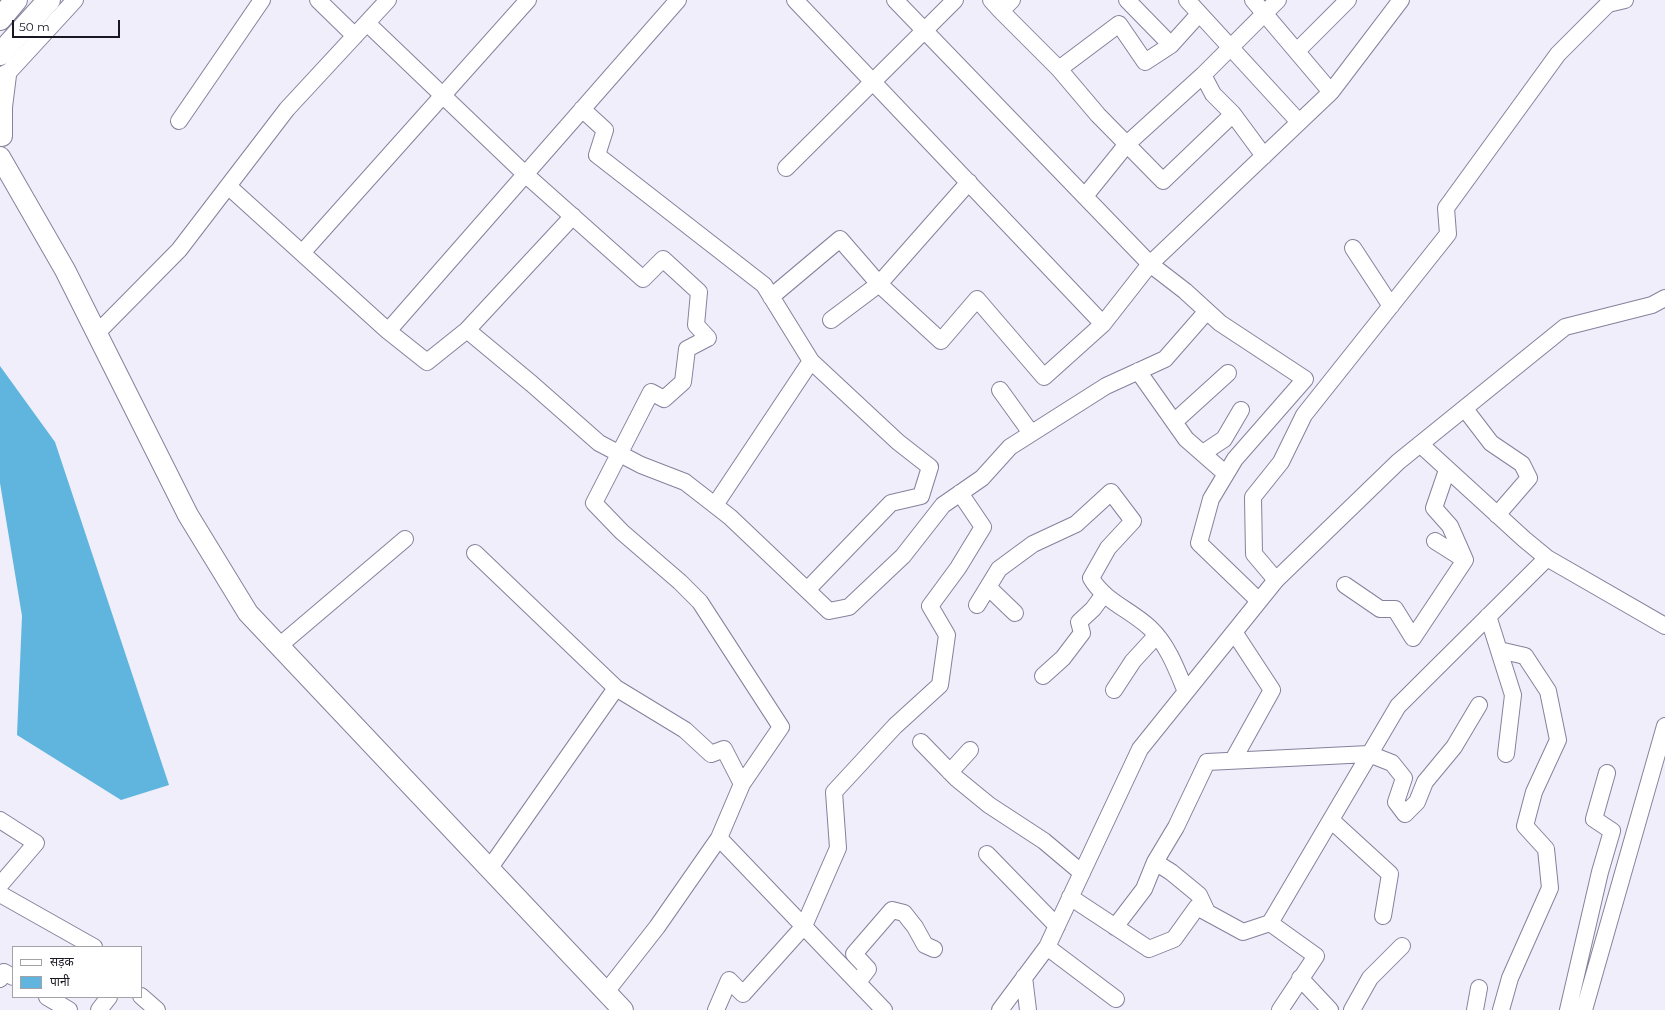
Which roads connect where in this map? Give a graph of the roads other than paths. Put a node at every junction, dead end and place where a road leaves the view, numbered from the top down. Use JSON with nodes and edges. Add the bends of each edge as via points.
{"nodes":[{"id":1,"x":16,"y":0,"type":"edge"},
{"id":2,"x":49,"y":0,"type":"edge"},
{"id":3,"x":75,"y":0,"type":"edge"},
{"id":4,"x":262,"y":0,"type":"edge"},
{"id":5,"x":318,"y":0,"type":"edge"},
{"id":6,"x":388,"y":0,"type":"edge"},
{"id":7,"x":528,"y":0,"type":"edge"},
{"id":8,"x":678,"y":0,"type":"edge"},
{"id":9,"x":795,"y":0,"type":"edge"},
{"id":10,"x":895,"y":0,"type":"edge"},
{"id":11,"x":955,"y":0,"type":"edge"},
{"id":12,"x":1127,"y":0,"type":"edge"},
{"id":13,"x":1187,"y":0,"type":"edge"},
{"id":14,"x":1253,"y":0,"type":"edge"},
{"id":15,"x":1278,"y":0,"type":"edge"},
{"id":16,"x":1348,"y":0,"type":"edge"},
{"id":17,"x":1401,"y":0,"type":"edge"},
{"id":18,"x":1625,"y":0,"type":"edge"},
{"id":19,"x":1001,"y":4,"type":"edge"},
{"id":20,"x":1265,"y":13,"type":"junction"},
{"id":21,"x":1199,"y":14,"type":"junction"},
{"id":22,"x":0,"y":19,"type":"edge"},
{"id":23,"x":367,"y":23,"type":"junction"},
{"id":24,"x":924,"y":30,"type":"junction"},
{"id":25,"x":355,"y":36,"type":"junction"},
{"id":26,"x":1171,"y":44,"type":"junction"},
{"id":27,"x":1230,"y":47,"type":"junction"},
{"id":28,"x":1297,"y":51,"type":"junction"},
{"id":29,"x":0,"y":54,"type":"edge"},
{"id":30,"x":1059,"y":69,"type":"junction"},
{"id":31,"x":1203,"y":74,"type":"junction"},
{"id":32,"x":6,"y":75,"type":"joint"},
{"id":33,"x":872,"y":81,"type":"junction"},
{"id":34,"x":1331,"y":92,"type":"junction"},
{"id":35,"x":443,"y":95,"type":"junction"},
{"id":36,"x":582,"y":109,"type":"junction"},
{"id":37,"x":1233,"y":114,"type":"junction"},
{"id":38,"x":178,"y":121,"type":"dead end"},
{"id":39,"x":1299,"y":122,"type":"junction"},
{"id":40,"x":1,"y":134,"type":"edge"},
{"id":41,"x":1127,"y":144,"type":"junction"},
{"id":42,"x":1264,"y":156,"type":"junction"},
{"id":43,"x":2,"y":159,"type":"edge"},
{"id":44,"x":786,"y":168,"type":"dead end"},
{"id":45,"x":525,"y":174,"type":"junction"},
{"id":46,"x":969,"y":182,"type":"junction"},
{"id":47,"x":228,"y":186,"type":"junction"},
{"id":48,"x":1085,"y":196,"type":"junction"},
{"id":49,"x":573,"y":216,"type":"junction"},
{"id":50,"x":1353,"y":248,"type":"dead end"},
{"id":51,"x":302,"y":253,"type":"junction"},
{"id":52,"x":1150,"y":264,"type":"junction"},
{"id":53,"x":879,"y":284,"type":"junction"},
{"id":54,"x":771,"y":297,"type":"junction"},
{"id":55,"x":1665,"y":298,"type":"edge"},
{"id":56,"x":1391,"y":306,"type":"junction"},
{"id":57,"x":1207,"y":311,"type":"junction"},
{"id":58,"x":831,"y":320,"type":"dead end"},
{"id":59,"x":1103,"y":324,"type":"junction"},
{"id":60,"x":467,"y":330,"type":"junction"},
{"id":61,"x":388,"y":331,"type":"junction"},
{"id":62,"x":97,"y":333,"type":"junction"},
{"id":63,"x":811,"y":361,"type":"junction"},
{"id":64,"x":1138,"y":371,"type":"junction"},
{"id":65,"x":1228,"y":374,"type":"dead end"},
{"id":66,"x":1000,"y":390,"type":"dead end"},
{"id":67,"x":1464,"y":409,"type":"junction"},
{"id":68,"x":1241,"y":410,"type":"dead end"},
{"id":69,"x":1174,"y":422,"type":"junction"},
{"id":70,"x":1031,"y":433,"type":"junction"},
{"id":71,"x":1420,"y":444,"type":"junction"},
{"id":72,"x":619,"y":453,"type":"junction"},
{"id":73,"x":1203,"y":453,"type":"junction"},
{"id":74,"x":1447,"y":470,"type":"junction"},
{"id":75,"x":1226,"y":474,"type":"junction"},
{"id":76,"x":960,"y":493,"type":"junction"},
{"id":77,"x":921,"y":496,"type":"junction"},
{"id":78,"x":715,"y":505,"type":"junction"},
{"id":79,"x":1497,"y":515,"type":"junction"},
{"id":80,"x":926,"y":526,"type":"junction"},
{"id":81,"x":405,"y":539,"type":"dead end"},
{"id":82,"x":1435,"y":541,"type":"dead end"},
{"id":83,"x":475,"y":552,"type":"dead end"},
{"id":84,"x":1547,"y":558,"type":"junction"},
{"id":85,"x":1465,"y":560,"type":"junction"},
{"id":86,"x":1276,"y":580,"type":"junction"},
{"id":87,"x":1345,"y":585,"type":"dead end"},
{"id":88,"x":988,"y":587,"type":"junction"},
{"id":89,"x":807,"y":590,"type":"junction"},
{"id":90,"x":1104,"y":594,"type":"junction"},
{"id":91,"x":1259,"y":601,"type":"junction"},
{"id":92,"x":977,"y":605,"type":"dead end"},
{"id":93,"x":1015,"y":613,"type":"dead end"},
{"id":94,"x":1488,"y":616,"type":"junction"},
{"id":95,"x":1665,"y":626,"type":"edge"},
{"id":96,"x":1234,"y":632,"type":"junction"},
{"id":97,"x":1156,"y":636,"type":"junction"},
{"id":98,"x":279,"y":646,"type":"junction"},
{"id":99,"x":1499,"y":650,"type":"junction"},
{"id":100,"x":1043,"y":676,"type":"dead end"},
{"id":101,"x":616,"y":688,"type":"junction"},
{"id":102,"x":1114,"y":690,"type":"dead end"},
{"id":103,"x":1186,"y":692,"type":"junction"},
{"id":104,"x":1479,"y":705,"type":"dead end"},
{"id":105,"x":1665,"y":726,"type":"edge"},
{"id":106,"x":921,"y":742,"type":"dead end"},
{"id":107,"x":970,"y":750,"type":"dead end"},
{"id":108,"x":1369,"y":754,"type":"junction"},
{"id":109,"x":1506,"y":754,"type":"dead end"},
{"id":110,"x":1233,"y":760,"type":"junction"},
{"id":111,"x":950,"y":772,"type":"junction"},
{"id":112,"x":1607,"y":772,"type":"dead end"},
{"id":113,"x":742,"y":784,"type":"junction"},
{"id":114,"x":1331,"y":820,"type":"junction"},
{"id":115,"x":2,"y":827,"type":"edge"},
{"id":116,"x":719,"y":838,"type":"junction"},
{"id":117,"x":987,"y":854,"type":"dead end"},
{"id":118,"x":1155,"y":862,"type":"junction"},
{"id":119,"x":489,"y":869,"type":"junction"},
{"id":120,"x":1082,"y":873,"type":"junction"},
{"id":121,"x":0,"y":885,"type":"edge"},
{"id":122,"x":0,"y":894,"type":"edge"},
{"id":123,"x":1070,"y":897,"type":"junction"},
{"id":124,"x":1207,"y":912,"type":"junction"},
{"id":125,"x":1383,"y":916,"type":"dead end"},
{"id":126,"x":1270,"y":923,"type":"junction"},
{"id":127,"x":804,"y":926,"type":"junction"},
{"id":128,"x":1057,"y":926,"type":"junction"},
{"id":129,"x":1115,"y":927,"type":"junction"},
{"id":130,"x":92,"y":946,"type":"edge"},
{"id":131,"x":1402,"y":946,"type":"dead end"},
{"id":132,"x":1047,"y":947,"type":"junction"},
{"id":133,"x":934,"y":949,"type":"dead end"},
{"id":134,"x":1024,"y":977,"type":"junction"},
{"id":135,"x":1300,"y":978,"type":"junction"},
{"id":136,"x":858,"y":982,"type":"junction"},
{"id":137,"x":1479,"y":988,"type":"dead end"},
{"id":138,"x":606,"y":992,"type":"junction"},
{"id":139,"x":142,"y":997,"type":"edge"},
{"id":140,"x":49,"y":998,"type":"edge"},
{"id":141,"x":108,"y":998,"type":"edge"},
{"id":142,"x":1116,"y":999,"type":"dead end"},
{"id":143,"x":69,"y":1010,"type":"edge"},
{"id":144,"x":99,"y":1010,"type":"edge"},
{"id":145,"x":157,"y":1010,"type":"edge"},
{"id":146,"x":623,"y":1010,"type":"edge"},
{"id":147,"x":716,"y":1010,"type":"edge"},
{"id":148,"x":884,"y":1010,"type":"edge"},
{"id":149,"x":1000,"y":1010,"type":"edge"},
{"id":150,"x":1028,"y":1010,"type":"edge"},
{"id":151,"x":1280,"y":1010,"type":"edge"},
{"id":152,"x":1330,"y":1010,"type":"edge"},
{"id":153,"x":1352,"y":1010,"type":"edge"},
{"id":154,"x":1475,"y":1010,"type":"edge"},
{"id":155,"x":1501,"y":1010,"type":"edge"},
{"id":156,"x":1568,"y":1010,"type":"edge"},
{"id":157,"x":1584,"y":1010,"type":"edge"}],
"edges":[{"from":1,"to":22,"type":"highway"},
{"from":2,"to":29,"type":"highway"},
{"from":3,"to":32,"type":"street"},
{"from":4,"to":38,"type":"street"},
{"from":5,"to":25,"type":"street"},
{"from":6,"to":23,"type":"street"},
{"from":7,"to":35,"type":"street"},
{"from":8,"to":36,"type":"street"},
{"from":9,"to":33,"type":"street"},
{"from":10,"to":24,"type":"street"},
{"from":11,"to":24,"type":"street"},
{"from":12,"to":26,"type":"street"},
{"from":13,"to":21,"type":"street"},
{"from":14,"to":20,"type":"street"},
{"from":15,"to":20,"type":"street"},
{"from":16,"to":28,"type":"street"},
{"from":17,"to":34,"type":"street"},
{"from":18,"to":56,"type":"street","via":[[1608,4],[1558,54],[1446,208],[1448,234]]},
{"from":19,"to":30,"type":"street"},
{"from":20,"to":27,"type":"street"},
{"from":20,"to":28,"type":"street"},
{"from":21,"to":26,"type":"street"},
{"from":21,"to":27,"type":"street"},
{"from":23,"to":25,"type":"street"},
{"from":23,"to":35,"type":"street"},
{"from":24,"to":33,"type":"street"},
{"from":24,"to":48,"type":"street"},
{"from":25,"to":47,"type":"street","via":[[287,109]]},
{"from":26,"to":30,"type":"street","via":[[1145,62],[1119,24]]},
{"from":27,"to":31,"type":"street"},
{"from":27,"to":39,"type":"street"},
{"from":28,"to":34,"type":"street"},
{"from":30,"to":41,"type":"street","via":[[1098,115]]},
{"from":31,"to":37,"type":"street","via":[[1213,94]]},
{"from":31,"to":41,"type":"street"},
{"from":32,"to":40,"type":"main road"},
{"from":33,"to":44,"type":"street"},
{"from":33,"to":46,"type":"street"},
{"from":34,"to":39,"type":"street"},
{"from":35,"to":45,"type":"street"},
{"from":35,"to":51,"type":"street"},
{"from":36,"to":45,"type":"street"},
{"from":36,"to":54,"type":"street","via":[[605,130],[597,155],[764,285]]},
{"from":37,"to":41,"type":"street","via":[[1163,181]]},
{"from":37,"to":42,"type":"street"},
{"from":39,"to":42,"type":"street"},
{"from":40,"to":43,"type":"main road"},
{"from":41,"to":48,"type":"street"},
{"from":42,"to":52,"type":"street"},
{"from":43,"to":62,"type":"main road","via":[[65,270]]},
{"from":45,"to":49,"type":"street"},
{"from":45,"to":61,"type":"street"},
{"from":46,"to":53,"type":"street"},
{"from":46,"to":59,"type":"street"},
{"from":47,"to":51,"type":"street"},
{"from":47,"to":62,"type":"street","via":[[179,250]]},
{"from":48,"to":52,"type":"street"},
{"from":49,"to":60,"type":"street"},
{"from":49,"to":72,"type":"street","via":[[643,279],[663,259],[699,292],[696,325],[708,338],[687,349],[683,382],[664,400],[651,392]]},
{"from":50,"to":56,"type":"street"},
{"from":51,"to":61,"type":"street"},
{"from":52,"to":57,"type":"street"},
{"from":52,"to":59,"type":"street"},
{"from":53,"to":54,"type":"street","via":[[840,239]]},
{"from":53,"to":58,"type":"street"},
{"from":53,"to":59,"type":"street","via":[[941,341],[977,299],[1044,377]]},
{"from":54,"to":63,"type":"street"},
{"from":55,"to":67,"type":"street","via":[[1652,305],[1565,327]]},
{"from":56,"to":86,"type":"street","via":[[1304,415],[1281,462],[1253,497],[1254,554]]},
{"from":57,"to":64,"type":"street","via":[[1165,359]]},
{"from":57,"to":75,"type":"street","via":[[1220,323],[1305,379],[1235,458]]},
{"from":60,"to":61,"type":"street","via":[[427,362]]},
{"from":60,"to":72,"type":"street","via":[[599,443]]},
{"from":62,"to":98,"type":"main road","via":[[188,515],[248,613]]},
{"from":63,"to":77,"type":"street","via":[[898,442],[930,467]]},
{"from":63,"to":78,"type":"street"},
{"from":64,"to":69,"type":"street"},
{"from":64,"to":70,"type":"street","via":[[1106,386]]},
{"from":65,"to":69,"type":"street"},
{"from":66,"to":70,"type":"street"},
{"from":67,"to":71,"type":"street"},
{"from":67,"to":79,"type":"street","via":[[1491,444],[1522,464],[1529,478]]},
{"from":68,"to":73,"type":"street","via":[[1224,439]]},
{"from":69,"to":73,"type":"street","via":[[1186,439]]},
{"from":70,"to":76,"type":"street","via":[[1010,447],[982,478]]},
{"from":71,"to":74,"type":"street"},
{"from":71,"to":86,"type":"street","via":[[1398,462]]},
{"from":72,"to":78,"type":"street","via":[[641,465],[685,482]]},
{"from":72,"to":113,"type":"street","via":[[594,503],[622,532],[700,602],[781,727]]},
{"from":73,"to":75,"type":"street"},
{"from":74,"to":79,"type":"street"},
{"from":74,"to":85,"type":"street","via":[[1434,508],[1450,526]]},
{"from":75,"to":91,"type":"street","via":[[1211,499],[1199,543]]},
{"from":76,"to":80,"type":"street","via":[[943,505]]},
{"from":76,"to":127,"type":"street","via":[[983,527],[958,568],[930,606],[947,635],[940,685],[895,726],[834,792],[838,848]]},
{"from":77,"to":80,"type":"street"},
{"from":77,"to":89,"type":"street","via":[[891,503]]},
{"from":78,"to":89,"type":"street"},
{"from":79,"to":84,"type":"street"},
{"from":80,"to":89,"type":"street","via":[[903,556],[849,607],[830,611]]},
{"from":81,"to":98,"type":"street"},
{"from":82,"to":85,"type":"street"},
{"from":83,"to":101,"type":"street"},
{"from":84,"to":94,"type":"street"},
{"from":84,"to":95,"type":"street"},
{"from":85,"to":87,"type":"street","via":[[1413,638],[1395,609],[1380,610]]},
{"from":86,"to":91,"type":"street"},
{"from":88,"to":90,"type":"street","via":[[999,570],[1033,544],[1076,524],[1111,492],[1133,521],[1108,548],[1091,578],[1098,590]]},
{"from":88,"to":92,"type":"street"},
{"from":88,"to":93,"type":"street"},
{"from":90,"to":97,"type":"street","via":[[1150,628]]},
{"from":90,"to":100,"type":"street","via":[[1093,609],[1078,622],[1082,633],[1063,658]]},
{"from":91,"to":96,"type":"street"},
{"from":94,"to":99,"type":"street"},
{"from":94,"to":108,"type":"street","via":[[1398,706]]},
{"from":96,"to":103,"type":"street"},
{"from":96,"to":110,"type":"street","via":[[1272,690]]},
{"from":97,"to":102,"type":"street","via":[[1134,661]]},
{"from":97,"to":103,"type":"street","via":[[1172,659]]},
{"from":98,"to":119,"type":"main road"},
{"from":99,"to":109,"type":"street","via":[[1513,695]]},
{"from":99,"to":155,"type":"street","via":[[1525,656],[1548,691],[1558,740],[1534,792],[1525,826],[1546,849],[1550,888],[1510,978]]},
{"from":101,"to":113,"type":"street","via":[[685,730],[711,754],[724,749]]},
{"from":101,"to":119,"type":"street"},
{"from":103,"to":120,"type":"street","via":[[1140,749]]},
{"from":104,"to":108,"type":"street","via":[[1454,747],[1425,782],[1416,802],[1405,814],[1396,802],[1404,778],[1392,763]]},
{"from":105,"to":157,"type":"street"},
{"from":106,"to":111,"type":"street"},
{"from":107,"to":111,"type":"street"},
{"from":108,"to":110,"type":"street"},
{"from":108,"to":114,"type":"street"},
{"from":110,"to":118,"type":"street","via":[[1207,762],[1176,827]]},
{"from":111,"to":120,"type":"street","via":[[989,806],[1044,841]]},
{"from":112,"to":156,"type":"street","via":[[1594,819],[1612,832],[1600,872]]},
{"from":113,"to":116,"type":"street"},
{"from":114,"to":125,"type":"street","via":[[1390,874]]},
{"from":114,"to":126,"type":"street"},
{"from":115,"to":121,"type":"street","via":[[36,843]]},
{"from":116,"to":127,"type":"street"},
{"from":116,"to":138,"type":"street","via":[[657,927]]},
{"from":117,"to":128,"type":"street"},
{"from":118,"to":124,"type":"street","via":[[1199,895]]},
{"from":118,"to":129,"type":"street","via":[[1144,889]]},
{"from":119,"to":138,"type":"main road"},
{"from":120,"to":123,"type":"street"},
{"from":122,"to":130,"type":"street"},
{"from":123,"to":128,"type":"street"},
{"from":123,"to":129,"type":"street"},
{"from":124,"to":126,"type":"street","via":[[1243,932]]},
{"from":124,"to":129,"type":"street","via":[[1197,907],[1174,939],[1149,949]]},
{"from":126,"to":135,"type":"street","via":[[1316,956]]},
{"from":127,"to":136,"type":"street"},
{"from":127,"to":147,"type":"street","via":[[743,994],[729,980]]},
{"from":128,"to":132,"type":"street"},
{"from":131,"to":153,"type":"street","via":[[1370,978]]},
{"from":132,"to":134,"type":"street"},
{"from":132,"to":142,"type":"street"},
{"from":133,"to":136,"type":"street","via":[[925,945],[915,926],[904,913],[892,910],[854,954],[868,969]]},
{"from":134,"to":149,"type":"street"},
{"from":134,"to":150,"type":"street"},
{"from":135,"to":151,"type":"street"},
{"from":135,"to":152,"type":"street"},
{"from":136,"to":148,"type":"street"},
{"from":137,"to":154,"type":"street"},
{"from":138,"to":146,"type":"main road"},
{"from":139,"to":145,"type":"street"},
{"from":140,"to":143,"type":"street"},
{"from":141,"to":144,"type":"street"}]}
